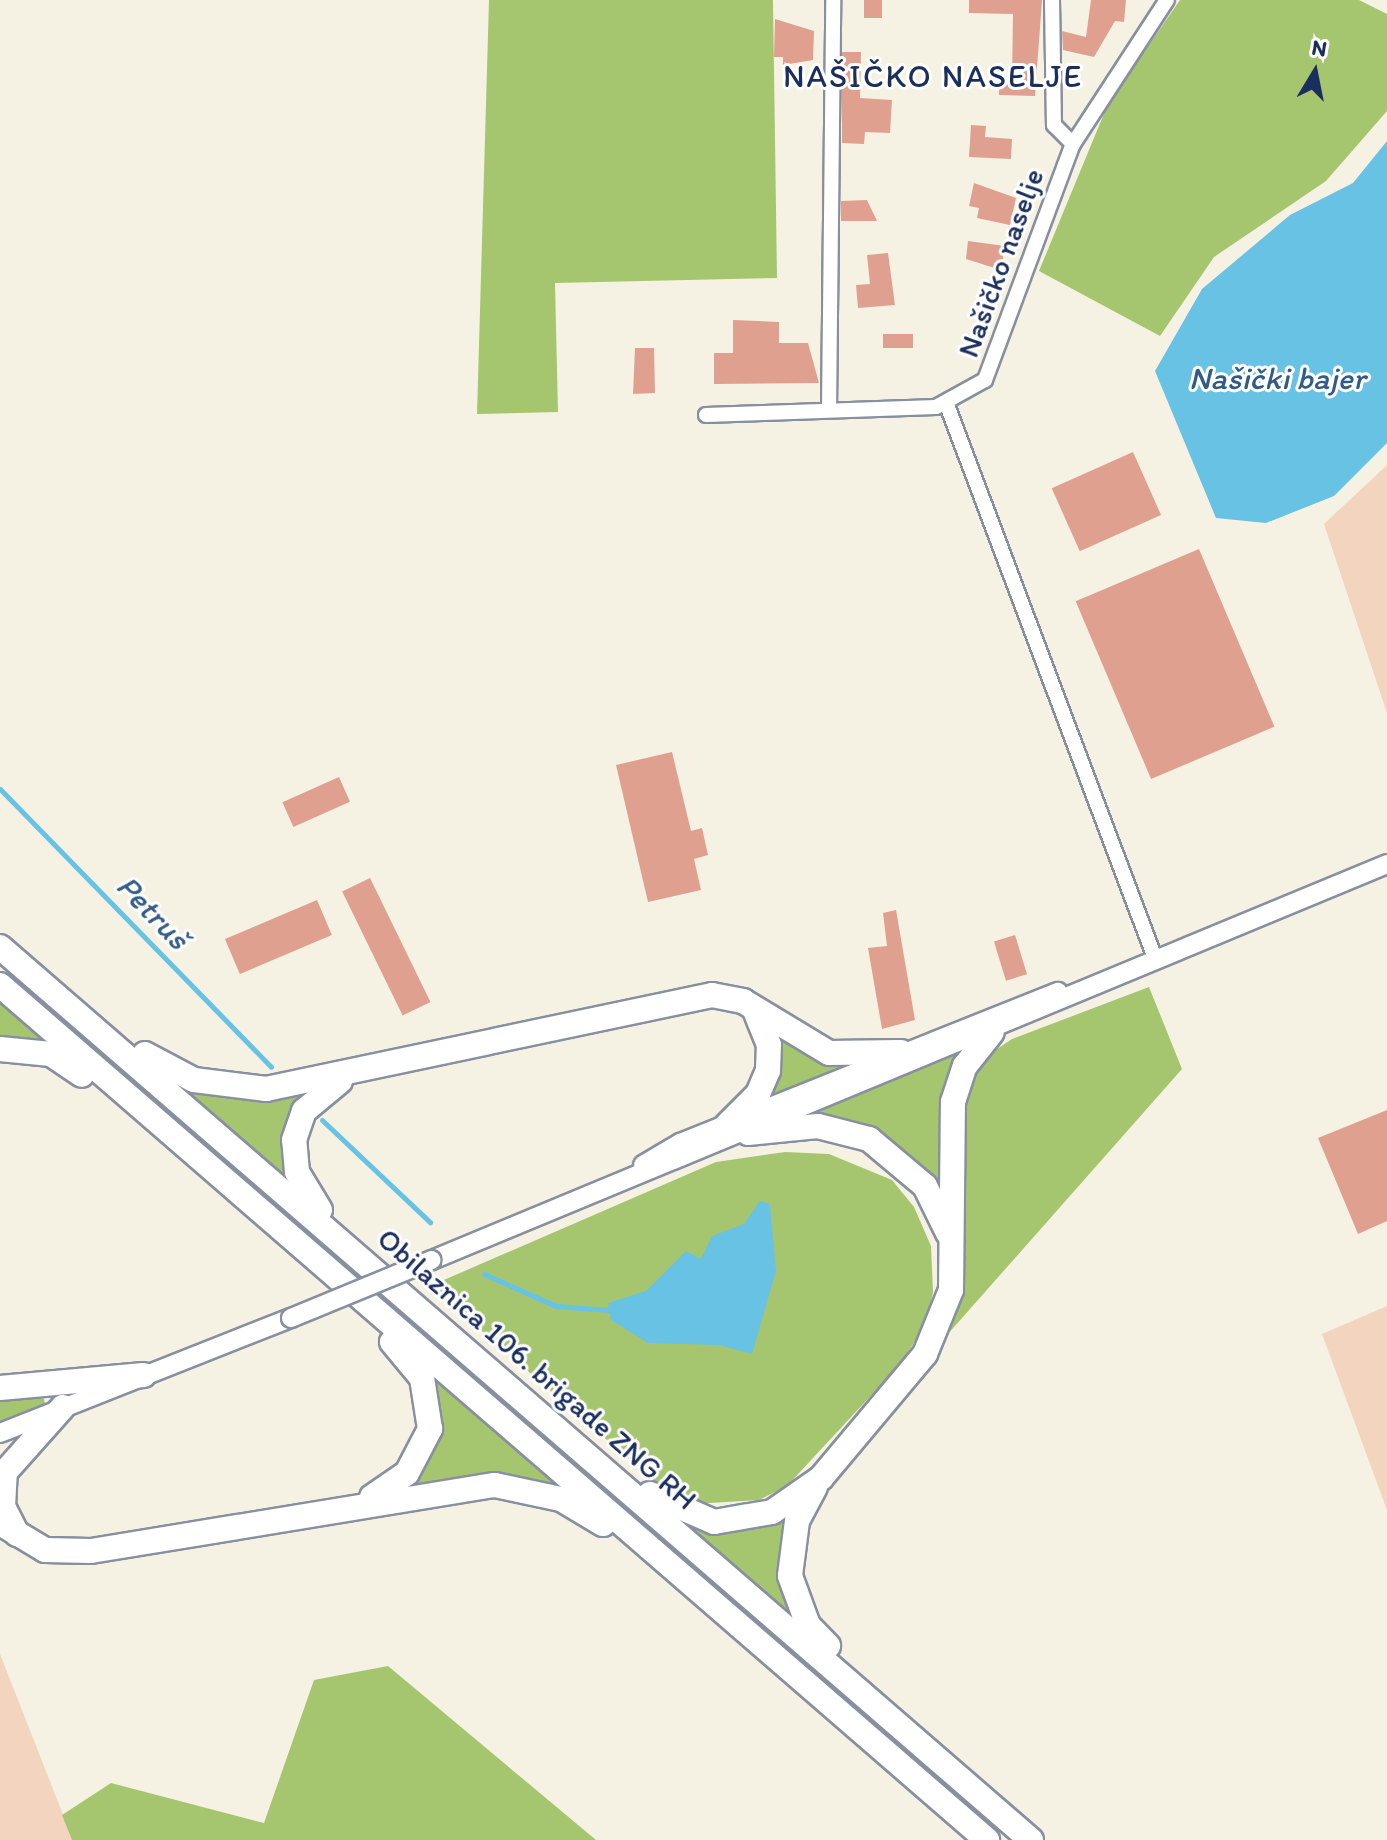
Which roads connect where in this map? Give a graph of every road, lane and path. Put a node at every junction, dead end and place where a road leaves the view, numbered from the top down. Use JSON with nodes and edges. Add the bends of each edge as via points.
{"nodes":[{"id":1,"x":833,"y":0,"type":"edge"},
{"id":2,"x":1052,"y":0,"type":"edge"},
{"id":3,"x":1167,"y":0,"type":"edge"},
{"id":4,"x":1073,"y":144,"type":"junction"},
{"id":5,"x":947,"y":405,"type":"junction"},
{"id":6,"x":829,"y":410,"type":"junction"},
{"id":7,"x":706,"y":415,"type":"dead end"},
{"id":8,"x":1387,"y":864,"type":"edge"},
{"id":9,"x":0,"y":947,"type":"edge"},
{"id":10,"x":1155,"y":958,"type":"junction"},
{"id":11,"x":0,"y":985,"type":"edge"},
{"id":12,"x":1073,"y":990,"type":"junction"},
{"id":13,"x":755,"y":1010,"type":"junction"},
{"id":14,"x":992,"y":1032,"type":"junction"},
{"id":15,"x":107,"y":1037,"type":"junction"},
{"id":16,"x":0,"y":1049,"type":"edge"},
{"id":17,"x":901,"y":1052,"type":"junction"},
{"id":18,"x":347,"y":1077,"type":"junction"},
{"id":19,"x":137,"y":1104,"type":"junction"},
{"id":20,"x":738,"y":1129,"type":"junction"},
{"id":21,"x":951,"y":1241,"type":"junction"},
{"id":22,"x":348,"y":1247,"type":"junction"},
{"id":23,"x":370,"y":1306,"type":"junction"},
{"id":24,"x":143,"y":1375,"type":"junction"},
{"id":25,"x":0,"y":1388,"type":"edge"},
{"id":26,"x":63,"y":1407,"type":"junction"},
{"id":27,"x":0,"y":1433,"type":"edge"},
{"id":28,"x":821,"y":1478,"type":"junction"},
{"id":29,"x":618,"y":1481,"type":"junction"},
{"id":30,"x":366,"y":1501,"type":"junction"},
{"id":31,"x":0,"y":1523,"type":"edge"},
{"id":32,"x":20,"y":1540,"type":"junction"},
{"id":33,"x":652,"y":1550,"type":"junction"},
{"id":34,"x":852,"y":1685,"type":"junction"},
{"id":35,"x":987,"y":1840,"type":"edge"},
{"id":36,"x":1031,"y":1840,"type":"edge"}],
"edges":[{"from":1,"to":6,"type":"street"},
{"from":2,"to":4,"type":"street","name":"Našičko naselje","via":[[1054,125]]},
{"from":3,"to":4,"type":"street","name":"Našičko naselje"},
{"from":4,"to":5,"type":"street","name":"Našičko naselje","via":[[993,369]]},
{"from":5,"to":6,"type":"street"},
{"from":5,"to":10,"type":"street"},
{"from":6,"to":7,"type":"street"},
{"from":8,"to":10,"type":"main road"},
{"from":9,"to":15,"type":"highway","name":"Obilaznica 106. brigade ZNG RH"},
{"from":10,"to":12,"type":"main road"},
{"from":11,"to":19,"type":"highway","name":"Obilaznica 106. brigade ZNG RH"},
{"from":12,"to":14,"type":"main road"},
{"from":12,"to":17,"type":"main road","via":[[1030,999]]},
{"from":13,"to":17,"type":"highway","via":[[818,1050]]},
{"from":13,"to":18,"type":"highway","via":[[726,997],[698,996]]},
{"from":13,"to":20,"type":"highway","via":[[769,1045],[768,1071]]},
{"from":14,"to":20,"type":"main road"},
{"from":14,"to":21,"type":"highway","via":[[965,1066],[953,1102]]},
{"from":15,"to":18,"type":"highway","via":[[216,1085],[266,1089]]},
{"from":15,"to":22,"type":"highway","name":"Obilaznica 106. brigade ZNG RH"},
{"from":16,"to":19,"type":"highway","via":[[51,1054]]},
{"from":17,"to":20,"type":"main road"},
{"from":18,"to":22,"type":"highway","via":[[304,1111],[294,1157],[311,1200]]},
{"from":19,"to":23,"type":"highway","name":"Obilaznica 106. brigade ZNG RH"},
{"from":20,"to":21,"type":"highway","via":[[818,1126],[869,1139],[925,1186]]},
{"from":20,"to":24,"type":"main road","bridge":true,"via":[[432,1260]]},
{"from":21,"to":28,"type":"highway","via":[[951,1290],[940,1329]]},
{"from":22,"to":29,"type":"highway","name":"Obilaznica 106. brigade ZNG RH"},
{"from":23,"to":30,"type":"highway","via":[[422,1378],[431,1412],[419,1458]]},
{"from":23,"to":33,"type":"highway","name":"Obilaznica 106. brigade ZNG RH"},
{"from":24,"to":25,"type":"highway"},
{"from":24,"to":26,"type":"main road"},
{"from":26,"to":27,"type":"main road"},
{"from":26,"to":32,"type":"highway","via":[[5,1472],[3,1507]]},
{"from":28,"to":29,"type":"highway","via":[[772,1512],[735,1522],[694,1518]]},
{"from":28,"to":34,"type":"highway","via":[[797,1521],[790,1576],[808,1625]]},
{"from":29,"to":34,"type":"highway","name":"Obilaznica 106. brigade ZNG RH"},
{"from":30,"to":32,"type":"highway","via":[[91,1551],[45,1550]]},
{"from":30,"to":33,"type":"highway","via":[[515,1487],[561,1499]]},
{"from":31,"to":32,"type":"highway"},
{"from":33,"to":35,"type":"highway","name":"Obilaznica 106. brigade ZNG RH"},
{"from":34,"to":36,"type":"highway","name":"Obilaznica 106. brigade ZNG RH"}]}
